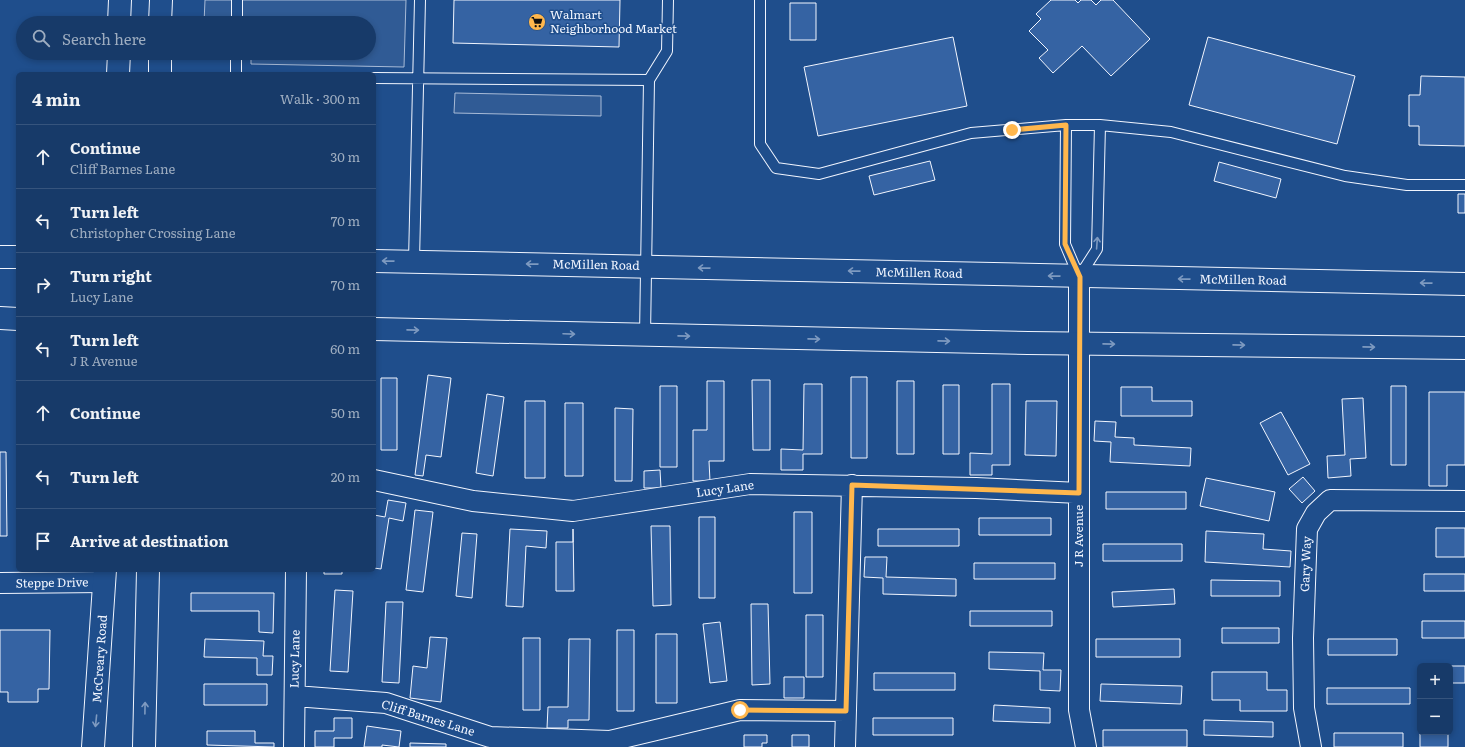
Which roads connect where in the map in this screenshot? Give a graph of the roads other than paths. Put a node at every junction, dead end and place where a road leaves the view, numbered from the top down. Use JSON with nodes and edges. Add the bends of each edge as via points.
{"nodes":[{"id":1,"x":120,"y":0,"type":"edge"},
{"id":2,"x":161,"y":0,"type":"edge"},
{"id":3,"x":237,"y":0,"type":"edge"},
{"id":4,"x":420,"y":0,"type":"edge"},
{"id":5,"x":668,"y":0,"type":"edge"},
{"id":6,"x":760,"y":0,"type":"edge"},
{"id":7,"x":119,"y":16,"type":"edge"},
{"id":8,"x":160,"y":16,"type":"edge"},
{"id":9,"x":237,"y":16,"type":"edge"},
{"id":10,"x":118,"y":60,"type":"edge"},
{"id":11,"x":160,"y":60,"type":"edge"},
{"id":12,"x":236,"y":60,"type":"edge"},
{"id":13,"x":118,"y":72,"type":"edge"},
{"id":14,"x":160,"y":72,"type":"edge"},
{"id":15,"x":236,"y":72,"type":"edge"},
{"id":16,"x":376,"y":78,"type":"edge"},
{"id":17,"x":418,"y":79,"type":"junction"},
{"id":18,"x":649,"y":80,"type":"junction"},
{"id":19,"x":1066,"y":125,"type":"junction"},
{"id":20,"x":1100,"y":125,"type":"junction"},
{"id":21,"x":1465,"y":185,"type":"edge"},
{"id":22,"x":0,"y":257,"type":"edge"},
{"id":23,"x":16,"y":257,"type":"edge"},
{"id":24,"x":376,"y":261,"type":"edge"},
{"id":25,"x":414,"y":262,"type":"junction"},
{"id":26,"x":647,"y":266,"type":"junction"},
{"id":27,"x":1080,"y":277,"type":"junction"},
{"id":28,"x":1465,"y":284,"type":"edge"},
{"id":29,"x":0,"y":318,"type":"edge"},
{"id":30,"x":16,"y":318,"type":"edge"},
{"id":31,"x":376,"y":329,"type":"edge"},
{"id":32,"x":645,"y":336,"type":"junction"},
{"id":33,"x":1080,"y":343,"type":"junction"},
{"id":34,"x":1465,"y":348,"type":"edge"},
{"id":35,"x":376,"y":480,"type":"edge"},
{"id":36,"x":852,"y":485,"type":"junction"},
{"id":37,"x":1079,"y":493,"type":"junction"},
{"id":38,"x":1465,"y":501,"type":"edge"},
{"id":39,"x":148,"y":572,"type":"edge"},
{"id":40,"x":296,"y":572,"type":"edge"},
{"id":41,"x":105,"y":576,"type":"edge"},
{"id":42,"x":0,"y":583,"type":"edge"},
{"id":43,"x":295,"y":696,"type":"junction"},
{"id":44,"x":846,"y":711,"type":"junction"},
{"id":45,"x":93,"y":747,"type":"edge"},
{"id":46,"x":144,"y":747,"type":"edge"},
{"id":47,"x":294,"y":747,"type":"edge"},
{"id":48,"x":845,"y":747,"type":"edge"},
{"id":49,"x":1086,"y":747,"type":"edge"},
{"id":50,"x":1311,"y":747,"type":"edge"}],
"edges":[{"from":1,"to":7,"type":"main road"},
{"from":2,"to":8,"type":"main road"},
{"from":3,"to":9,"type":"lane"},
{"from":4,"to":17,"type":"lane"},
{"from":5,"to":18,"type":"lane","via":[[667,51]]},
{"from":6,"to":19,"type":"lane","via":[[760,144],[776,168],[819,174],[971,133]]},
{"from":10,"to":13,"type":"main road"},
{"from":11,"to":14,"type":"main road"},
{"from":12,"to":15,"type":"lane"},
{"from":16,"to":17,"type":"lane"},
{"from":17,"to":18,"type":"lane"},
{"from":17,"to":25,"type":"lane"},
{"from":18,"to":26,"type":"lane"},
{"from":19,"to":20,"type":"lane"},
{"from":19,"to":27,"type":"lane","via":[[1065,244]]},
{"from":20,"to":21,"type":"lane","via":[[1171,132],[1345,176],[1407,185]]},
{"from":27,"to":20,"type":"lane","one_way":true,"via":[[1097,249]]},
{"from":22,"to":23,"type":"main road"},
{"from":25,"to":24,"type":"main road","name":"McMillen Road","one_way":true},
{"from":26,"to":25,"type":"main road","name":"McMillen Road","one_way":true},
{"from":27,"to":26,"type":"main road","name":"McMillen Road","one_way":true},
{"from":26,"to":32,"type":"lane"},
{"from":28,"to":27,"type":"main road","name":"McMillen Road","one_way":true},
{"from":27,"to":33,"type":"street","name":"J R Avenue"},
{"from":29,"to":30,"type":"main road"},
{"from":31,"to":32,"type":"main road","one_way":true},
{"from":32,"to":33,"type":"main road","one_way":true},
{"from":33,"to":34,"type":"main road","one_way":true},
{"from":33,"to":37,"type":"street","name":"J R Avenue"},
{"from":35,"to":36,"type":"street","name":"Lucy Lane","via":[[473,501],[573,511],[750,484]]},
{"from":36,"to":37,"type":"street","name":"Lucy Lane"},
{"from":36,"to":44,"type":"street"},
{"from":37,"to":49,"type":"street","name":"J R Avenue","via":[[1079,710]]},
{"from":38,"to":50,"type":"street","name":"Gary Way","via":[[1330,500],[1316,513],[1307,529],[1303,638],[1304,708]]},
{"from":46,"to":39,"type":"main road","one_way":true},
{"from":40,"to":43,"type":"street","name":"Lucy Lane"},
{"from":41,"to":42,"type":"street","name":"Steppe Drive"},
{"from":41,"to":45,"type":"main road","name":"McCreary Road","one_way":true},
{"from":43,"to":44,"type":"street","name":"Cliff Barnes Lane","via":[[386,703],[490,737],[603,741],[740,710]]},
{"from":43,"to":47,"type":"street","name":"Lucy Lane"},
{"from":44,"to":48,"type":"street"}]}
